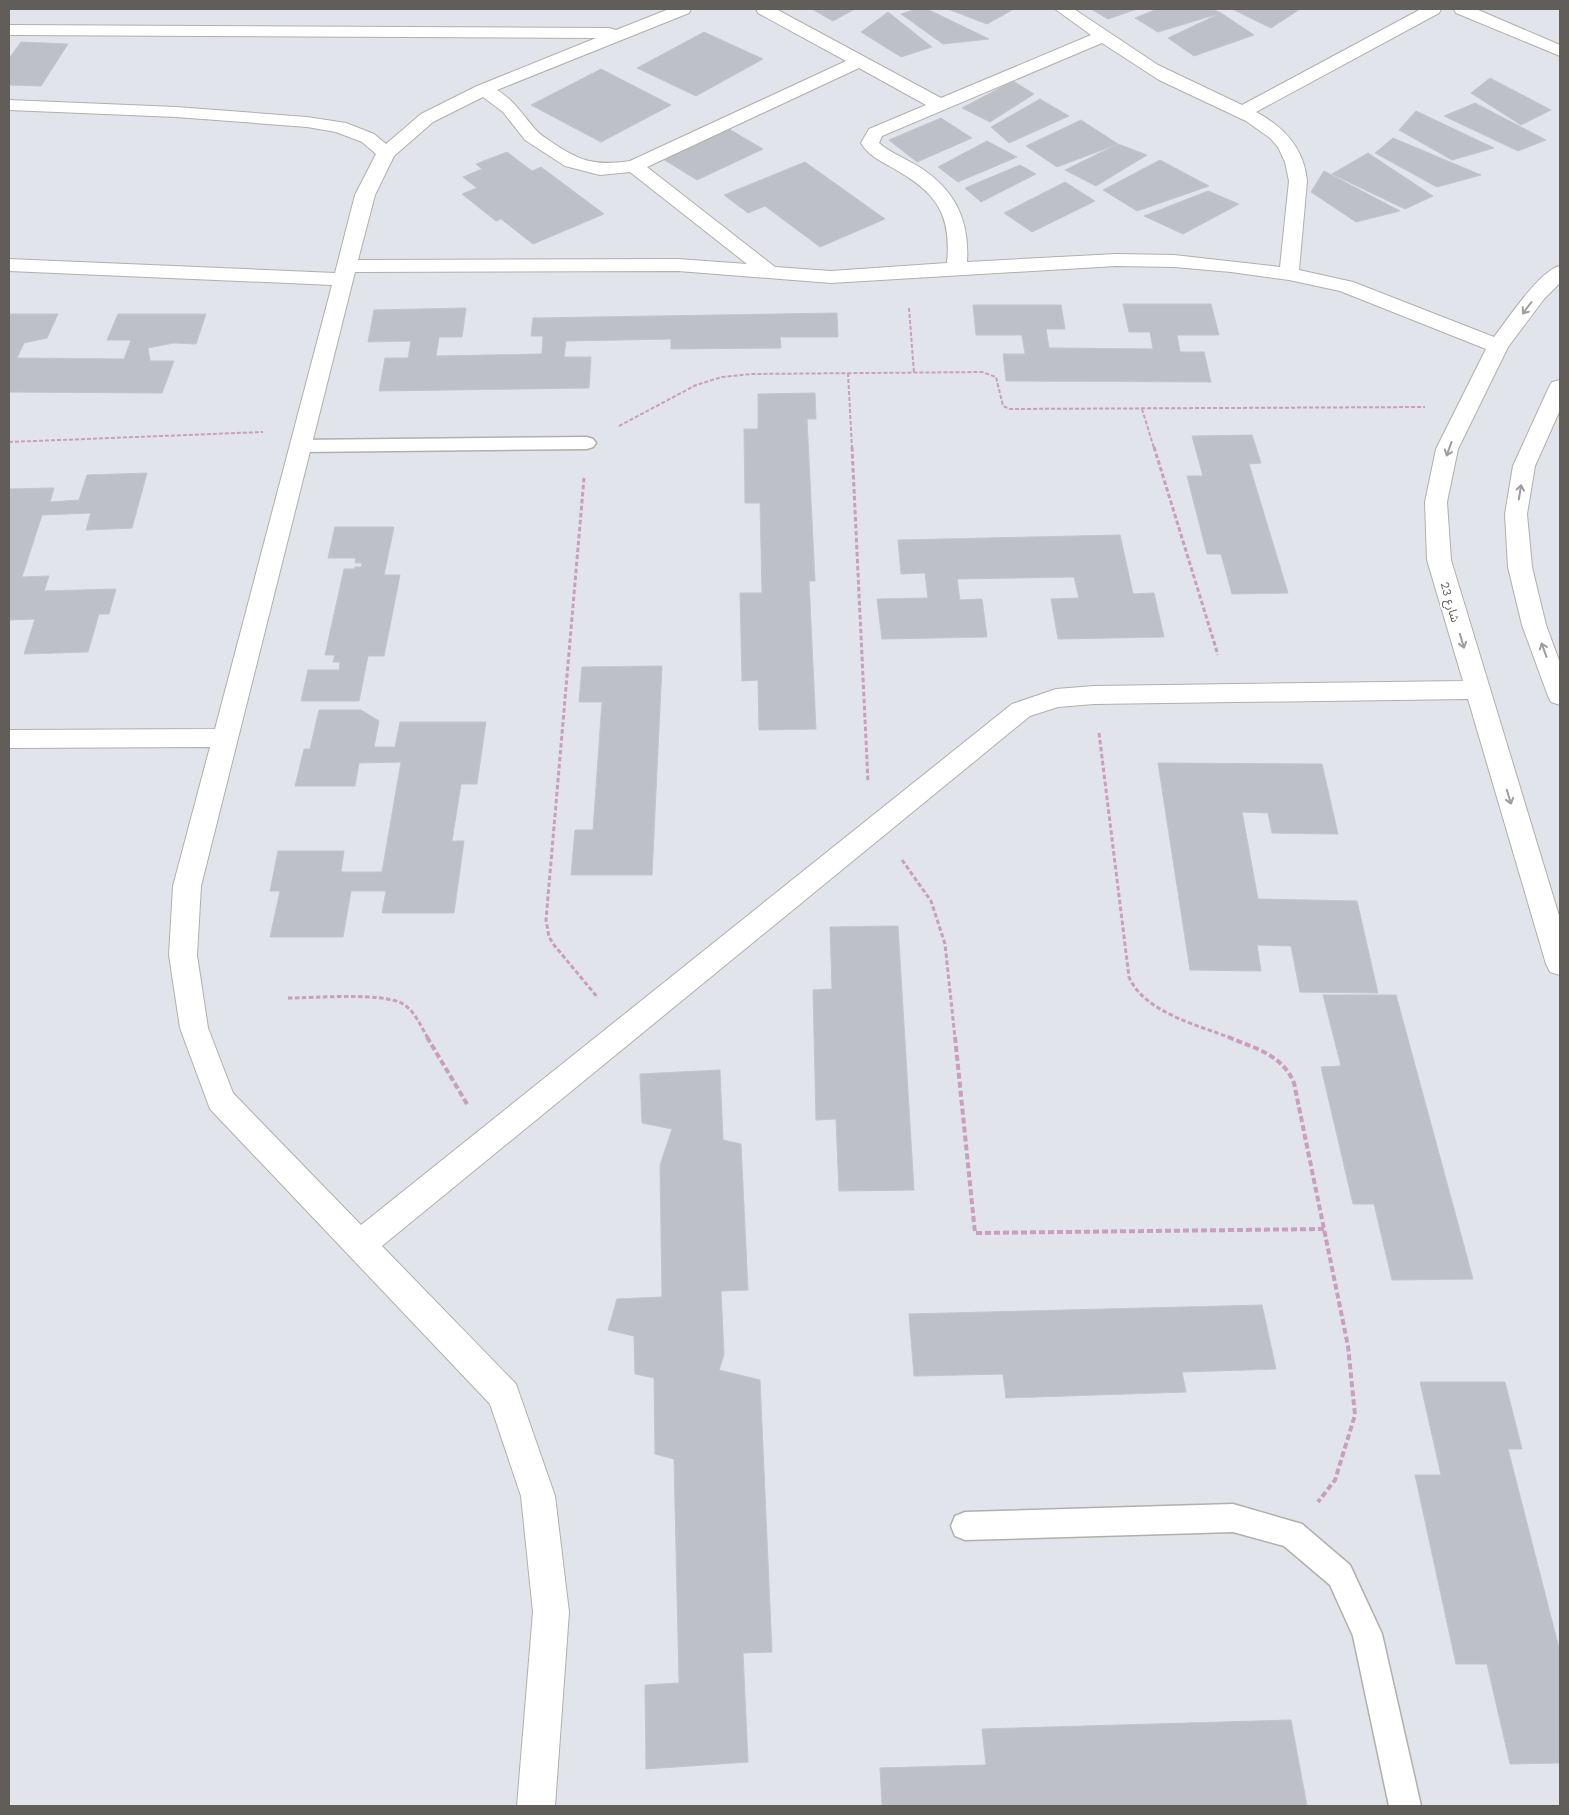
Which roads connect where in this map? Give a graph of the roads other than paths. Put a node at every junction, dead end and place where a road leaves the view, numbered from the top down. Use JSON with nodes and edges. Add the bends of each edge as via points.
{"nodes":[{"id":1,"x":683,"y":9,"type":"edge"},
{"id":2,"x":764,"y":9,"type":"edge"},
{"id":3,"x":1063,"y":9,"type":"edge"},
{"id":4,"x":1433,"y":9,"type":"edge"},
{"id":5,"x":1462,"y":9,"type":"edge"},
{"id":6,"x":10,"y":20,"type":"edge"},
{"id":7,"x":623,"y":33,"type":"junction"},
{"id":8,"x":1104,"y":36,"type":"junction"},
{"id":9,"x":1560,"y":51,"type":"edge"},
{"id":10,"x":859,"y":61,"type":"junction"},
{"id":11,"x":483,"y":90,"type":"junction"},
{"id":12,"x":9,"y":105,"type":"edge"},
{"id":13,"x":940,"y":106,"type":"junction"},
{"id":14,"x":1241,"y":113,"type":"junction"},
{"id":15,"x":386,"y":153,"type":"junction"},
{"id":16,"x":634,"y":166,"type":"junction"},
{"id":17,"x":9,"y":265,"type":"edge"},
{"id":18,"x":956,"y":269,"type":"junction"},
{"id":19,"x":768,"y":271,"type":"junction"},
{"id":20,"x":345,"y":272,"type":"junction"},
{"id":21,"x":1560,"y":272,"type":"edge"},
{"id":22,"x":1289,"y":274,"type":"junction"},
{"id":23,"x":1498,"y":346,"type":"junction"},
{"id":24,"x":1560,"y":387,"type":"edge"},
{"id":25,"x":302,"y":439,"type":"junction"},
{"id":26,"x":587,"y":443,"type":"road end"},
{"id":27,"x":1477,"y":690,"type":"junction"},
{"id":28,"x":1560,"y":696,"type":"edge"},
{"id":29,"x":226,"y":738,"type":"junction"},
{"id":30,"x":9,"y":739,"type":"edge"},
{"id":31,"x":1559,"y":957,"type":"edge"},
{"id":32,"x":360,"y":1245,"type":"junction"},
{"id":33,"x":965,"y":1526,"type":"dead end"},
{"id":34,"x":536,"y":1806,"type":"edge"},
{"id":35,"x":1404,"y":1806,"type":"edge"}],
"edges":[{"from":1,"to":7,"type":"street"},
{"from":2,"to":10,"type":"street"},
{"from":3,"to":8,"type":"street"},
{"from":4,"to":14,"type":"street"},
{"from":5,"to":9,"type":"street"},
{"from":6,"to":7,"type":"street"},
{"from":7,"to":11,"type":"street"},
{"from":8,"to":13,"type":"street"},
{"from":8,"to":14,"type":"street","via":[[1165,76]]},
{"from":10,"to":13,"type":"street"},
{"from":10,"to":16,"type":"street"},
{"from":11,"to":15,"type":"street","via":[[427,118]]},
{"from":11,"to":16,"type":"street","via":[[509,105],[531,136],[566,160],[584,168],[609,170]]},
{"from":12,"to":15,"type":"street","via":[[176,112],[307,122],[340,127],[368,138]]},
{"from":13,"to":18,"type":"street","via":[[875,133],[870,143],[930,184],[946,204],[955,224],[959,247]]},
{"from":14,"to":22,"type":"street","via":[[1276,134],[1290,150],[1297,166]]},
{"from":15,"to":20,"type":"street","via":[[365,194]]},
{"from":16,"to":19,"type":"street"},
{"from":17,"to":20,"type":"street"},
{"from":18,"to":19,"type":"street","via":[[831,277]]},
{"from":18,"to":22,"type":"street","via":[[1116,260],[1174,261]]},
{"from":19,"to":20,"type":"street","via":[[678,265]]},
{"from":20,"to":25,"type":"street"},
{"from":21,"to":23,"type":"street","name":"شارع 23","one_way":true,"via":[[1537,295]]},
{"from":22,"to":23,"type":"street","via":[[1346,286]]},
{"from":23,"to":27,"type":"street","name":"شارع 23","one_way":true,"via":[[1447,449],[1436,502],[1439,560]]},
{"from":28,"to":24,"type":"street","one_way":true,"via":[[1534,625],[1520,568],[1516,514],[1524,466]]},
{"from":25,"to":26,"type":"lane"},
{"from":25,"to":29,"type":"street"},
{"from":27,"to":31,"type":"street","name":"شارع 23","one_way":true},
{"from":27,"to":32,"type":"street","via":[[1094,696],[1056,698],[1021,710]]},
{"from":29,"to":30,"type":"street"},
{"from":29,"to":32,"type":"street","via":[[187,886],[183,956],[194,1028],[221,1100]]},
{"from":32,"to":34,"type":"street","via":[[504,1395],[538,1496],[551,1612]]},
{"from":33,"to":35,"type":"lane","via":[[1233,1518],[1292,1534],[1340,1575],[1367,1634]]}]}
